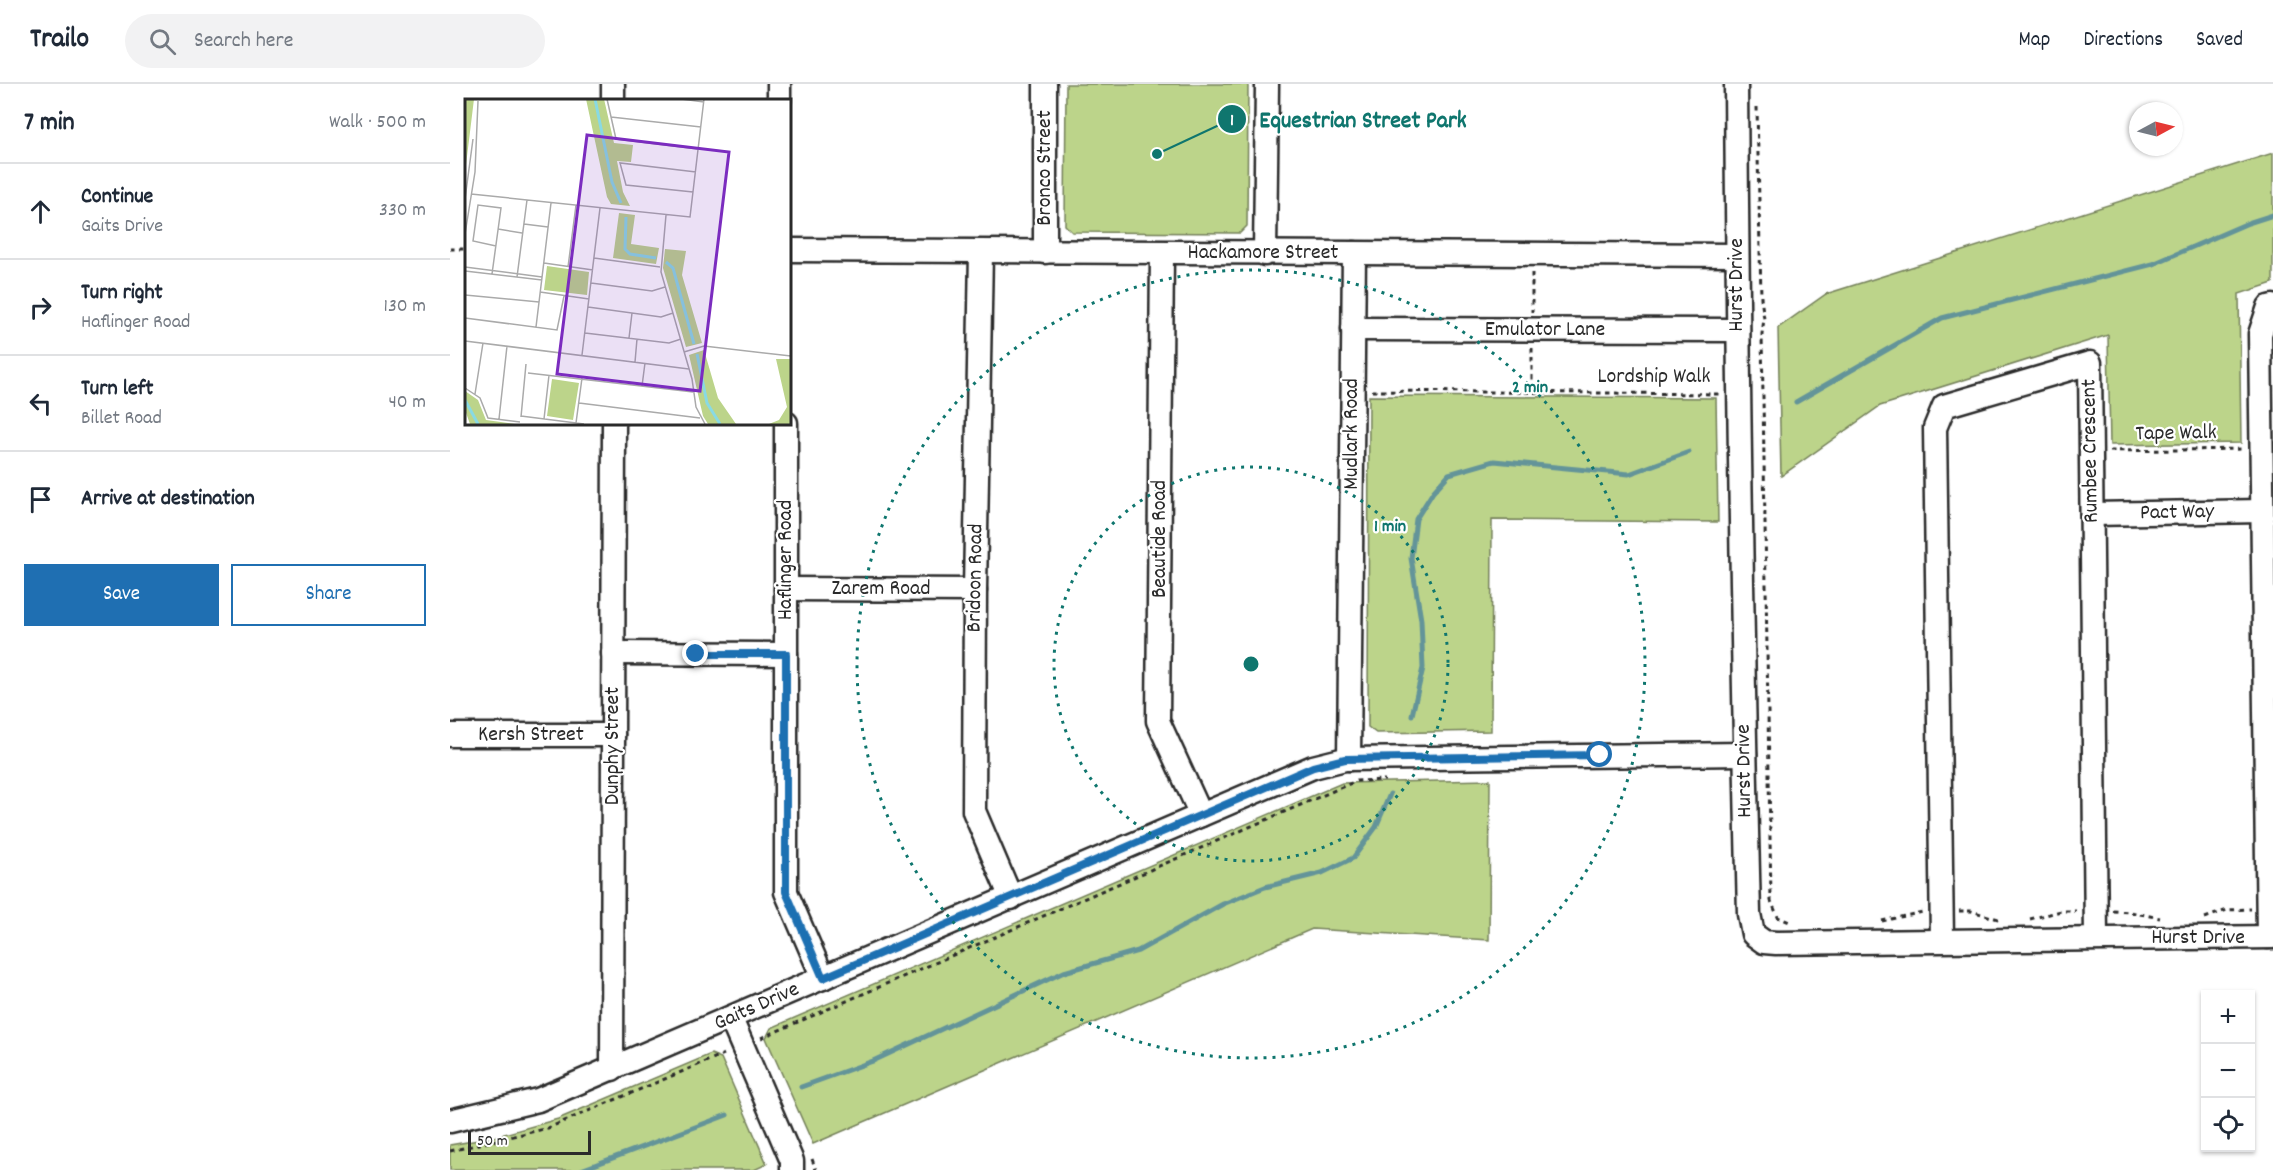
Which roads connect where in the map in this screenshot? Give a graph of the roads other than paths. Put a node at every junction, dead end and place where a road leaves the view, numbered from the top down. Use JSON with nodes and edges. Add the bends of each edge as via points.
{"nodes":[{"id":1,"x":1045,"y":84,"type":"edge"},
{"id":2,"x":1267,"y":84,"type":"edge"},
{"id":3,"x":1736,"y":84,"type":"edge"},
{"id":4,"x":790,"y":250,"type":"edge"},
{"id":5,"x":981,"y":252,"type":"junction"},
{"id":6,"x":1045,"y":252,"type":"junction"},
{"id":7,"x":1162,"y":253,"type":"junction"},
{"id":8,"x":1354,"y":253,"type":"junction"},
{"id":9,"x":1265,"y":254,"type":"junction"},
{"id":10,"x":1737,"y":255,"type":"junction"},
{"id":11,"x":2273,"y":306,"type":"edge"},
{"id":12,"x":1353,"y":329,"type":"junction"},
{"id":13,"x":1737,"y":330,"type":"junction"},
{"id":14,"x":614,"y":424,"type":"edge"},
{"id":15,"x":786,"y":424,"type":"edge"},
{"id":16,"x":2262,"y":511,"type":"junction"},
{"id":17,"x":2092,"y":514,"type":"junction"},
{"id":18,"x":786,"y":589,"type":"junction"},
{"id":19,"x":975,"y":590,"type":"junction"},
{"id":20,"x":613,"y":653,"type":"junction"},
{"id":21,"x":786,"y":654,"type":"junction"},
{"id":22,"x":450,"y":735,"type":"edge"},
{"id":23,"x":613,"y":735,"type":"junction"},
{"id":24,"x":1745,"y":754,"type":"junction"},
{"id":25,"x":1349,"y":759,"type":"junction"},
{"id":26,"x":1201,"y":815,"type":"junction"},
{"id":27,"x":1011,"y":898,"type":"junction"},
{"id":28,"x":2271,"y":937,"type":"edge"},
{"id":29,"x":2096,"y":939,"type":"junction"},
{"id":30,"x":1942,"y":940,"type":"junction"},
{"id":31,"x":823,"y":978,"type":"junction"},
{"id":32,"x":731,"y":1019,"type":"junction"},
{"id":33,"x":612,"y":1069,"type":"junction"},
{"id":34,"x":450,"y":1121,"type":"edge"},
{"id":35,"x":792,"y":1170,"type":"edge"}],
"edges":[{"from":1,"to":6,"type":"street","name":"Bronco Street"},
{"from":2,"to":9,"type":"street"},
{"from":3,"to":10,"type":"street","name":"Hurst Drive"},
{"from":4,"to":5,"type":"street","name":"Hackamore Street"},
{"from":5,"to":6,"type":"street","name":"Hackamore Street"},
{"from":5,"to":19,"type":"street","name":"Bridoon Road"},
{"from":6,"to":7,"type":"street","name":"Hackamore Street"},
{"from":7,"to":9,"type":"street","name":"Hackamore Street"},
{"from":7,"to":26,"type":"street","name":"Beautide Road","via":[[1158,721]]},
{"from":8,"to":9,"type":"street","name":"Hackamore Street"},
{"from":8,"to":10,"type":"street","name":"Hackamore Street"},
{"from":8,"to":12,"type":"street","name":"Mudlark Road"},
{"from":10,"to":13,"type":"street","name":"Hurst Drive"},
{"from":11,"to":16,"type":"street","via":[[2269,307],[2260,334]]},
{"from":12,"to":13,"type":"street","name":"Emulator Lane"},
{"from":12,"to":25,"type":"street","name":"Mudlark Road"},
{"from":13,"to":24,"type":"street","name":"Hurst Drive"},
{"from":14,"to":20,"type":"street","name":"Dunphy Street"},
{"from":15,"to":18,"type":"street","name":"Haflinger Road"},
{"from":16,"to":17,"type":"street","name":"Pact Way"},
{"from":16,"to":28,"type":"street"},
{"from":17,"to":29,"type":"street","name":"Rumbee Crescent"},
{"from":17,"to":30,"type":"street","name":"Rumbee Crescent","via":[[2090,363],[1944,406],[1935,428]]},
{"from":18,"to":19,"type":"street","name":"Zarem Road"},
{"from":18,"to":21,"type":"street","name":"Haflinger Road"},
{"from":19,"to":27,"type":"street","name":"Bridoon Road","via":[[974,811]]},
{"from":20,"to":21,"type":"street"},
{"from":20,"to":23,"type":"street","name":"Dunphy Street"},
{"from":21,"to":31,"type":"street","name":"Haflinger Road","via":[[786,892]]},
{"from":22,"to":23,"type":"street","name":"Kersh Street"},
{"from":23,"to":33,"type":"street","name":"Dunphy Street"},
{"from":24,"to":25,"type":"street","name":"Gaits Drive"},
{"from":24,"to":30,"type":"street","name":"Hurst Drive","via":[[1749,914],[1753,934],[1764,942],[1776,943]]},
{"from":25,"to":26,"type":"street","name":"Gaits Drive","via":[[1313,767]]},
{"from":26,"to":27,"type":"street","name":"Gaits Drive"},
{"from":27,"to":31,"type":"street","name":"Gaits Drive"},
{"from":28,"to":29,"type":"street","name":"Hurst Drive"},
{"from":29,"to":30,"type":"street","name":"Hurst Drive"},
{"from":31,"to":32,"type":"street","name":"Gaits Drive"},
{"from":32,"to":33,"type":"street","name":"Gaits Drive"},
{"from":32,"to":35,"type":"street","via":[[792,1161]]},
{"from":33,"to":34,"type":"street","name":"Gaits Drive","via":[[538,1101]]}]}
